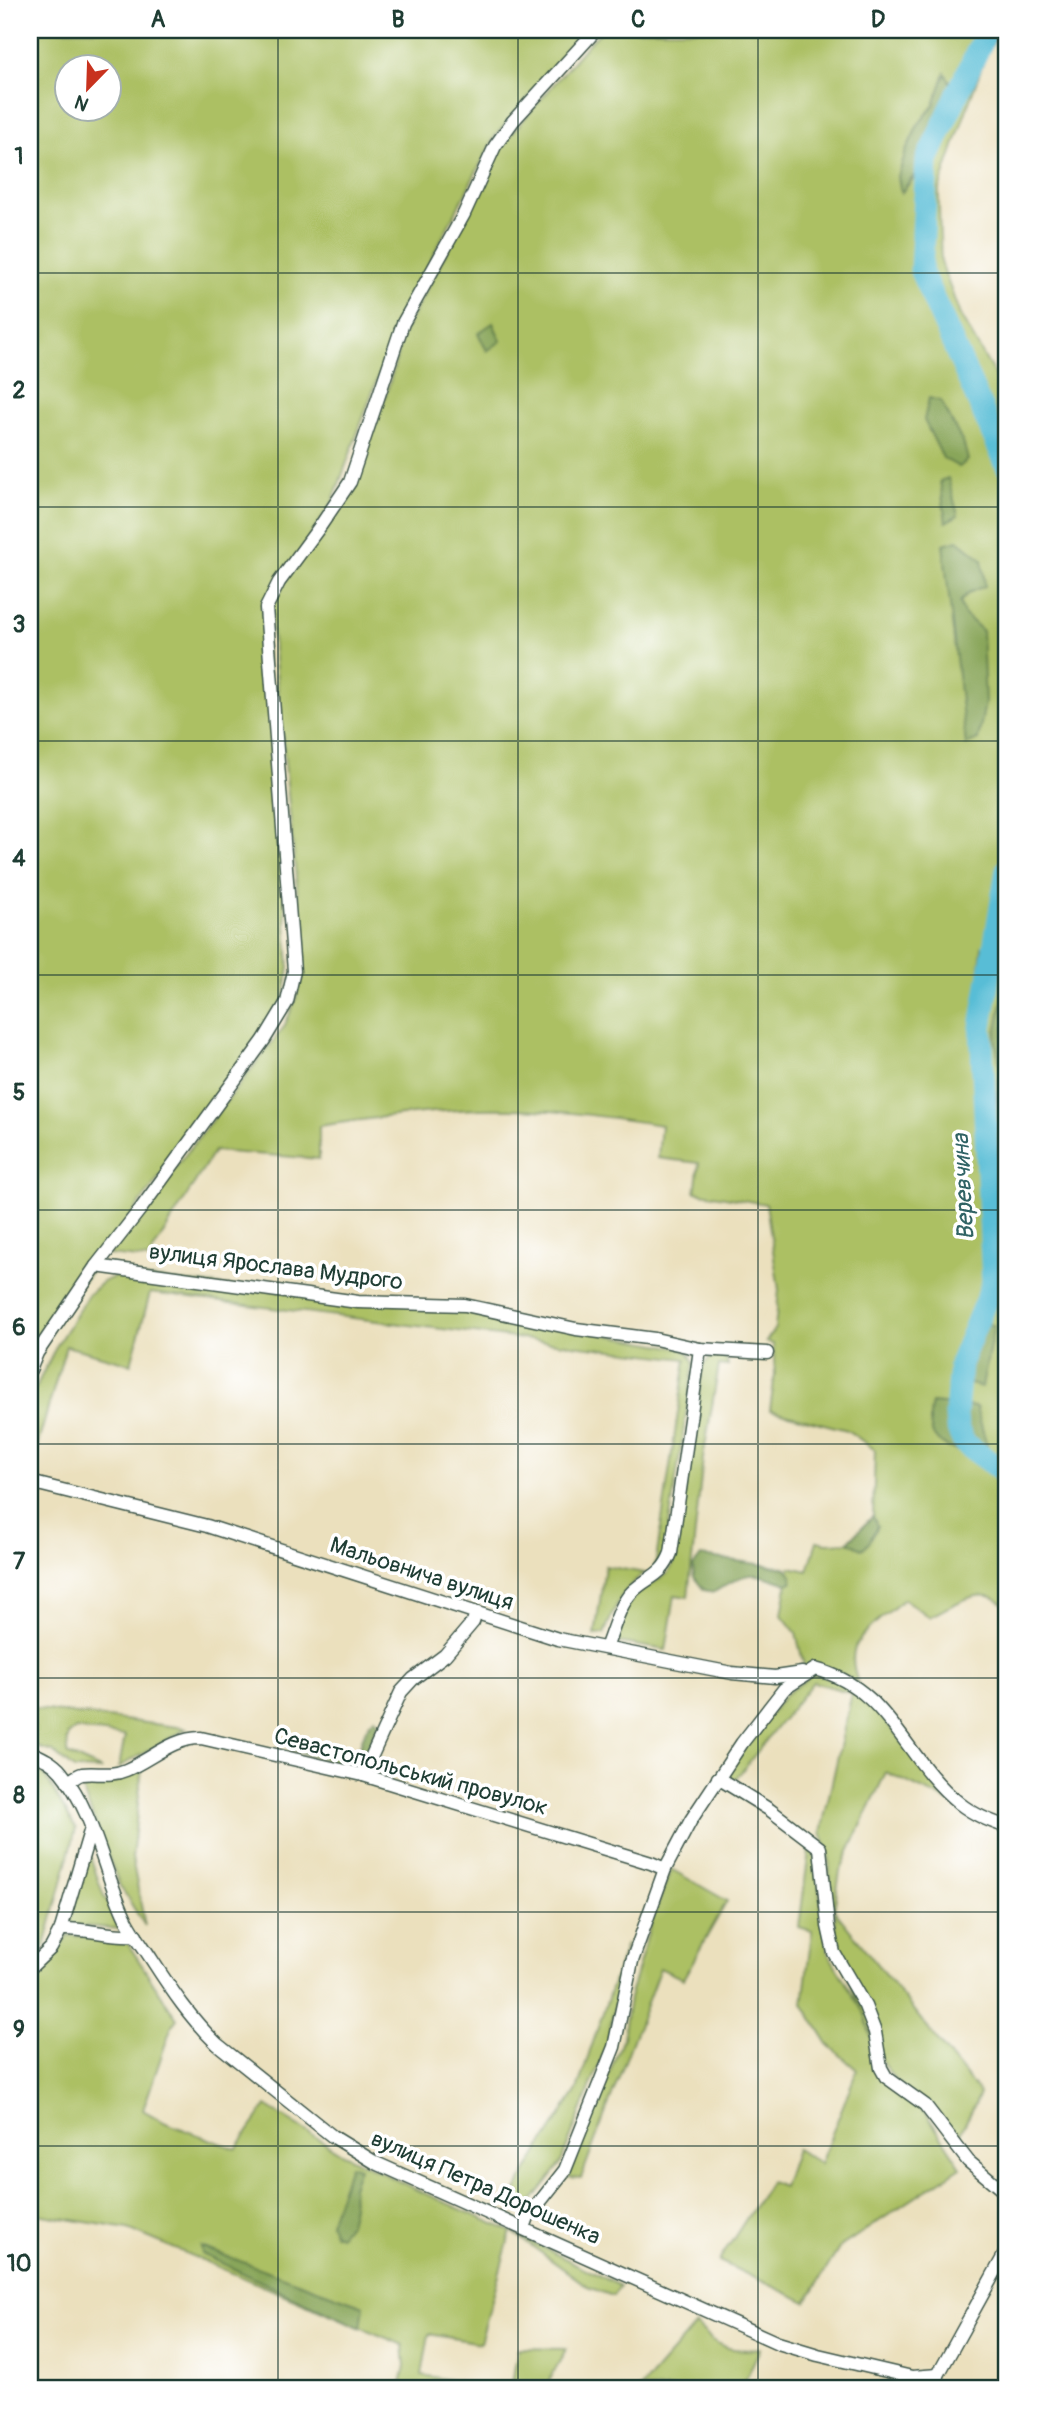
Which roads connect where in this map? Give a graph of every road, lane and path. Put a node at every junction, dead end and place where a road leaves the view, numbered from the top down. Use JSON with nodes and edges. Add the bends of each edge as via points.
{"nodes":[{"id":1,"x":596,"y":30,"type":"edge"},
{"id":2,"x":96,"y":1266,"type":"junction"},
{"id":3,"x":700,"y":1349,"type":"junction"},
{"id":4,"x":33,"y":1351,"type":"edge"},
{"id":5,"x":767,"y":1353,"type":"dead end"},
{"id":6,"x":30,"y":1370,"type":"edge"},
{"id":7,"x":30,"y":1482,"type":"edge"},
{"id":8,"x":476,"y":1613,"type":"junction"},
{"id":9,"x":606,"y":1648,"type":"junction"},
{"id":10,"x":811,"y":1671,"type":"junction"},
{"id":11,"x":30,"y":1752,"type":"edge"},
{"id":12,"x":363,"y":1775,"type":"junction"},
{"id":13,"x":718,"y":1778,"type":"junction"},
{"id":14,"x":68,"y":1782,"type":"junction"},
{"id":15,"x":1007,"y":1827,"type":"edge"},
{"id":16,"x":91,"y":1828,"type":"junction"},
{"id":17,"x":665,"y":1869,"type":"junction"},
{"id":18,"x":61,"y":1929,"type":"junction"},
{"id":19,"x":136,"y":1935,"type":"junction"},
{"id":20,"x":30,"y":1968,"type":"edge"},
{"id":21,"x":1007,"y":2194,"type":"edge"},
{"id":22,"x":524,"y":2228,"type":"junction"},
{"id":23,"x":1007,"y":2250,"type":"edge"},
{"id":24,"x":938,"y":2375,"type":"junction"},
{"id":25,"x":937,"y":2389,"type":"edge"}],
"edges":[{"from":1,"to":2,"type":"street","via":[[495,146],[464,214],[403,323],[350,481],[279,582],[266,608],[294,971],[287,1002],[256,1051]]},
{"from":2,"to":3,"type":"street","name":"вулиця Ярослава Мудрого","via":[[358,1302],[465,1305]]},
{"from":2,"to":4,"type":"street"},
{"from":3,"to":5,"type":"street","name":"вулиця Ярослава Мудрого"},
{"from":3,"to":9,"type":"street","via":[[671,1553],[658,1575],[624,1602]]},
{"from":4,"to":6,"type":"street"},
{"from":7,"to":8,"type":"street","name":"Мальовнича вулиця","via":[[207,1526]]},
{"from":8,"to":9,"type":"street","name":"Мальовнича вулиця","via":[[558,1639]]},
{"from":8,"to":12,"type":"street","via":[[446,1655],[401,1692]]},
{"from":9,"to":10,"type":"street","name":"Мальовнича вулиця","via":[[748,1675],[775,1677]]},
{"from":10,"to":13,"type":"street","via":[[784,1689]]},
{"from":10,"to":15,"type":"street","via":[[834,1674],[876,1702],[930,1774],[959,1803]]},
{"from":11,"to":14,"type":"street","name":"вулиця Петра Дорошенка","via":[[51,1763]]},
{"from":12,"to":14,"type":"street","name":"Севастопольський провулок","via":[[189,1738],[124,1771],[81,1774]]},
{"from":12,"to":17,"type":"street","name":"Севастопольський провулок"},
{"from":13,"to":17,"type":"street"},
{"from":13,"to":21,"type":"street","via":[[820,1848],[834,1953],[865,2007],[881,2068],[886,2077],[925,2105],[968,2161]]},
{"from":14,"to":16,"type":"street","name":"вулиця Петра Дорошенка"},
{"from":16,"to":18,"type":"street"},
{"from":16,"to":19,"type":"street","name":"вулиця Петра Дорошенка","via":[[108,1879]]},
{"from":17,"to":22,"type":"street","via":[[632,1961],[614,2047],[565,2169]]},
{"from":18,"to":19,"type":"street"},
{"from":18,"to":20,"type":"street","via":[[51,1948]]},
{"from":19,"to":22,"type":"street","name":"вулиця Петра Дорошенка","via":[[198,2026],[332,2136],[376,2163]]},
{"from":22,"to":24,"type":"street","name":"вулиця Петра Дорошенка","via":[[778,2343],[912,2377]]},
{"from":23,"to":24,"type":"street"},
{"from":24,"to":25,"type":"street"}]}
